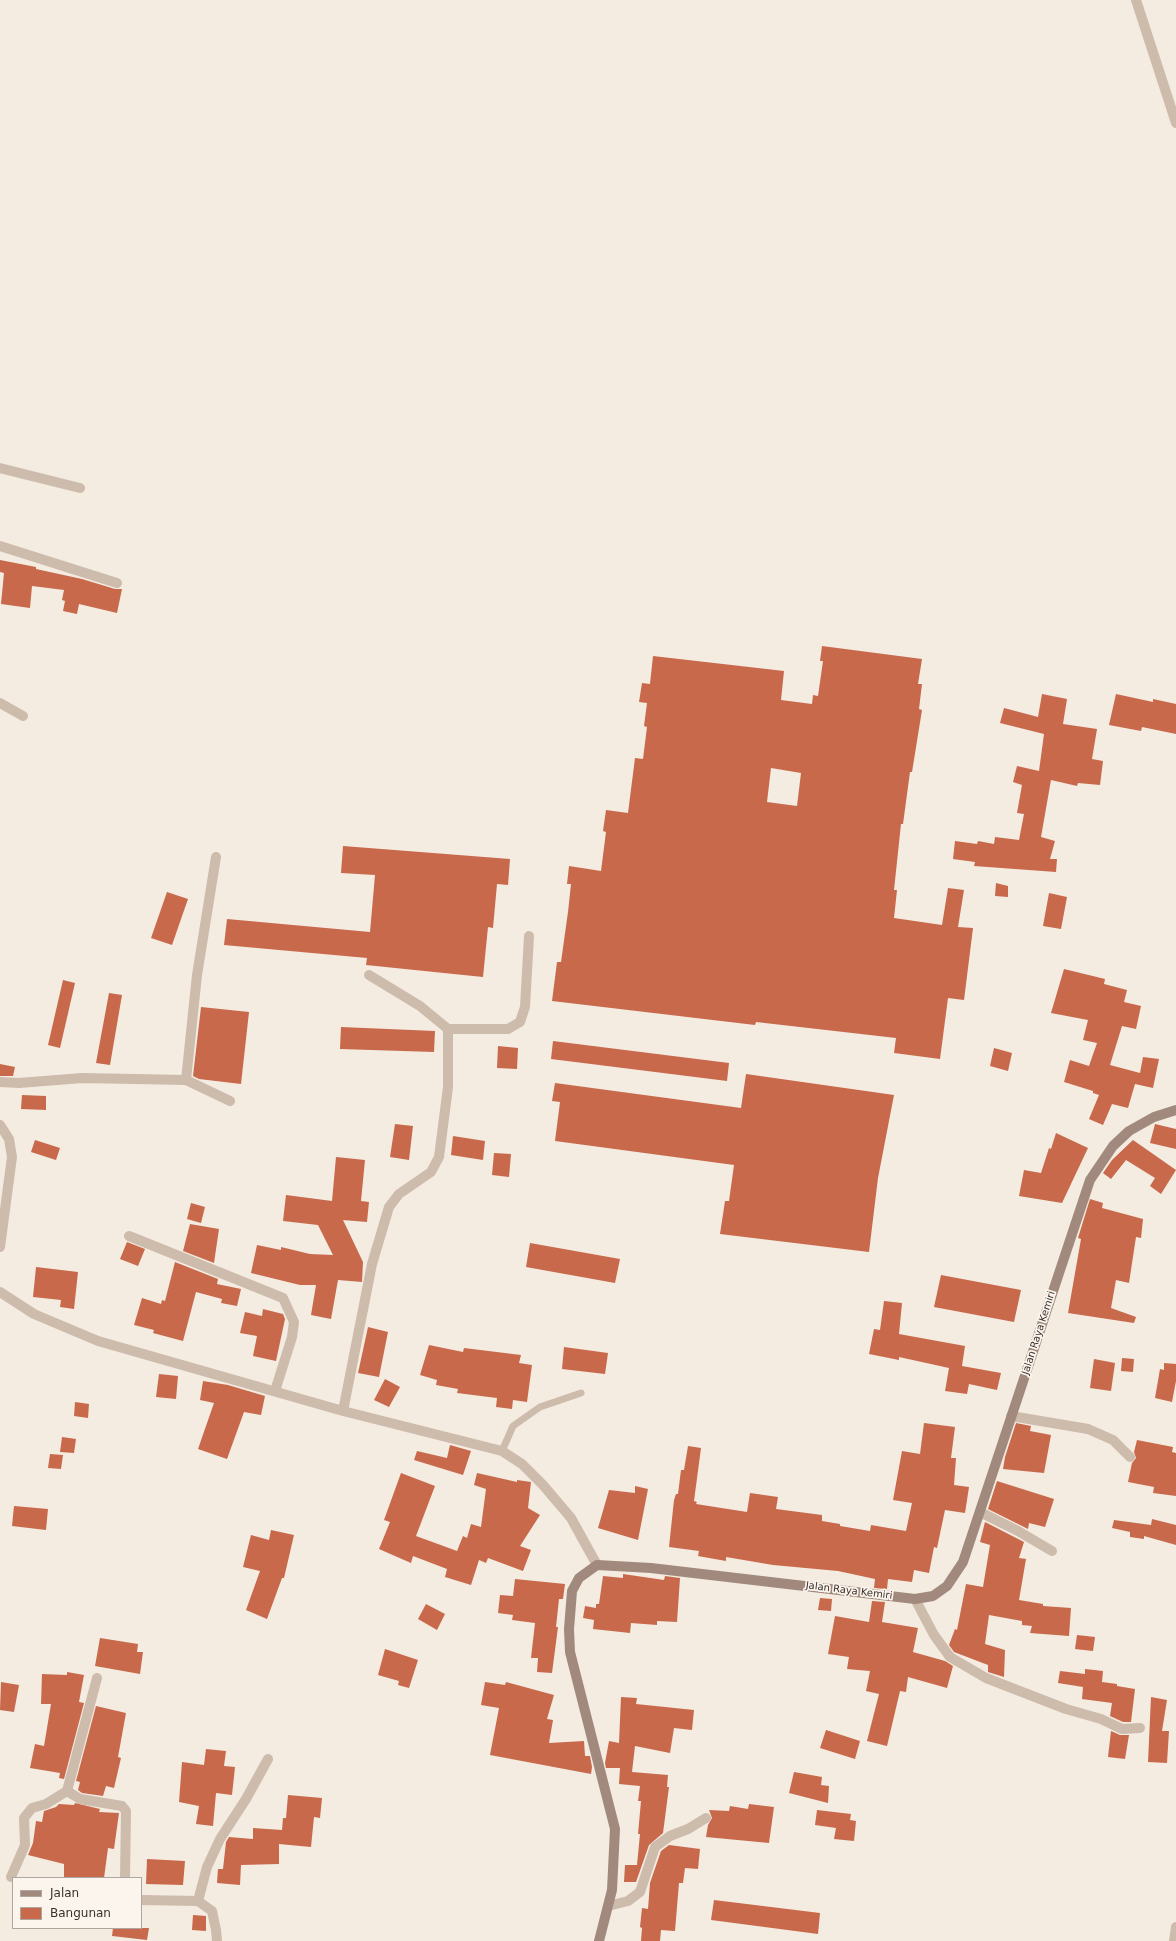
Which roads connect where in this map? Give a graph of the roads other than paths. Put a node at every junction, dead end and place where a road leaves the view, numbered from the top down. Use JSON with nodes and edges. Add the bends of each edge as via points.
{"nodes":[{"id":1,"x":1136,"y":0,"type":"edge"},
{"id":2,"x":1176,"y":123,"type":"edge"},
{"id":3,"x":0,"y":468,"type":"edge"},
{"id":4,"x":80,"y":488,"type":"dead end"},
{"id":5,"x":0,"y":546,"type":"edge"},
{"id":6,"x":117,"y":582,"type":"dead end"},
{"id":7,"x":0,"y":703,"type":"edge"},
{"id":8,"x":23,"y":716,"type":"dead end"},
{"id":9,"x":216,"y":857,"type":"dead end"},
{"id":10,"x":529,"y":936,"type":"dead end"},
{"id":11,"x":369,"y":975,"type":"dead end"},
{"id":12,"x":448,"y":1029,"type":"junction"},
{"id":13,"x":186,"y":1080,"type":"junction"},
{"id":14,"x":0,"y":1082,"type":"edge"},
{"id":15,"x":230,"y":1101,"type":"dead end"},
{"id":16,"x":1176,"y":1110,"type":"edge"},
{"id":17,"x":0,"y":1125,"type":"edge"},
{"id":18,"x":129,"y":1236,"type":"dead end"},
{"id":19,"x":0,"y":1247,"type":"edge"},
{"id":20,"x":0,"y":1292,"type":"edge"},
{"id":21,"x":275,"y":1391,"type":"junction"},
{"id":22,"x":581,"y":1393,"type":"dead end"},
{"id":23,"x":343,"y":1411,"type":"junction"},
{"id":24,"x":1011,"y":1416,"type":"junction"},
{"id":25,"x":502,"y":1451,"type":"junction"},
{"id":26,"x":1130,"y":1457,"type":"dead end"},
{"id":27,"x":980,"y":1512,"type":"junction"},
{"id":28,"x":1052,"y":1551,"type":"dead end"},
{"id":29,"x":597,"y":1565,"type":"junction"},
{"id":30,"x":915,"y":1599,"type":"junction"},
{"id":31,"x":97,"y":1678,"type":"dead end"},
{"id":32,"x":1140,"y":1728,"type":"dead end"},
{"id":33,"x":268,"y":1759,"type":"dead end"},
{"id":34,"x":67,"y":1791,"type":"junction"},
{"id":35,"x":706,"y":1818,"type":"dead end"},
{"id":36,"x":0,"y":1875,"type":"edge"},
{"id":37,"x":13,"y":1877,"type":"edge"},
{"id":38,"x":125,"y":1877,"type":"edge"},
{"id":39,"x":142,"y":1900,"type":"edge"},
{"id":40,"x":198,"y":1901,"type":"junction"},
{"id":41,"x":608,"y":1906,"type":"junction"},
{"id":42,"x":1176,"y":1927,"type":"edge"},
{"id":43,"x":216,"y":1941,"type":"edge"},
{"id":44,"x":599,"y":1941,"type":"edge"},
{"id":45,"x":1174,"y":1941,"type":"edge"}],
"edges":[{"from":1,"to":2,"type":"street"},
{"from":3,"to":4,"type":"street"},
{"from":5,"to":6,"type":"street"},
{"from":7,"to":8,"type":"street"},
{"from":9,"to":13,"type":"street","via":[[198,975]]},
{"from":10,"to":12,"type":"street","via":[[525,1007],[520,1022],[508,1029]]},
{"from":11,"to":12,"type":"street","via":[[420,1006]]},
{"from":12,"to":23,"type":"street","via":[[448,1087],[439,1157],[431,1172],[399,1194],[389,1208],[372,1264]]},
{"from":13,"to":14,"type":"street","via":[[82,1078]]},
{"from":13,"to":15,"type":"street"},
{"from":16,"to":24,"type":"street","name":"Jalan Raya Kemiri","via":[[1154,1117],[1128,1131],[1113,1146],[1090,1180]]},
{"from":17,"to":19,"type":"street","via":[[9,1139],[12,1157]]},
{"from":18,"to":21,"type":"street","via":[[283,1298],[294,1322],[292,1337]]},
{"from":20,"to":21,"type":"street","via":[[34,1314],[98,1342]]},
{"from":21,"to":23,"type":"street"},
{"from":22,"to":25,"type":"lane","via":[[540,1407],[513,1426]]},
{"from":23,"to":25,"type":"street"},
{"from":24,"to":26,"type":"street","via":[[1088,1429],[1113,1440]]},
{"from":24,"to":27,"type":"street","name":"Jalan Raya Kemiri"},
{"from":25,"to":29,"type":"street","via":[[522,1464],[553,1496],[571,1518]]},
{"from":27,"to":28,"type":"street"},
{"from":27,"to":30,"type":"street","name":"Jalan Raya Kemiri","via":[[963,1562],[947,1586],[932,1596]]},
{"from":29,"to":30,"type":"street","name":"Jalan Raya Kemiri","via":[[651,1568]]},
{"from":29,"to":41,"type":"street","via":[[579,1578],[572,1591],[569,1629],[570,1652],[615,1829],[612,1890]]},
{"from":30,"to":32,"type":"street","via":[[934,1635],[950,1657],[986,1678],[1066,1709],[1101,1719],[1122,1730]]},
{"from":31,"to":34,"type":"street"},
{"from":33,"to":40,"type":"street","via":[[206,1867]]},
{"from":34,"to":37,"type":"street","via":[[46,1804],[32,1808],[24,1818],[25,1845]]},
{"from":34,"to":38,"type":"street","via":[[80,1800],[122,1806],[126,1811]]},
{"from":35,"to":41,"type":"street","via":[[670,1836],[655,1847],[640,1892],[628,1901]]},
{"from":36,"to":37,"type":"street"},
{"from":39,"to":40,"type":"street"},
{"from":40,"to":43,"type":"street","via":[[212,1911]]},
{"from":41,"to":44,"type":"street"},
{"from":42,"to":45,"type":"street"}]}
